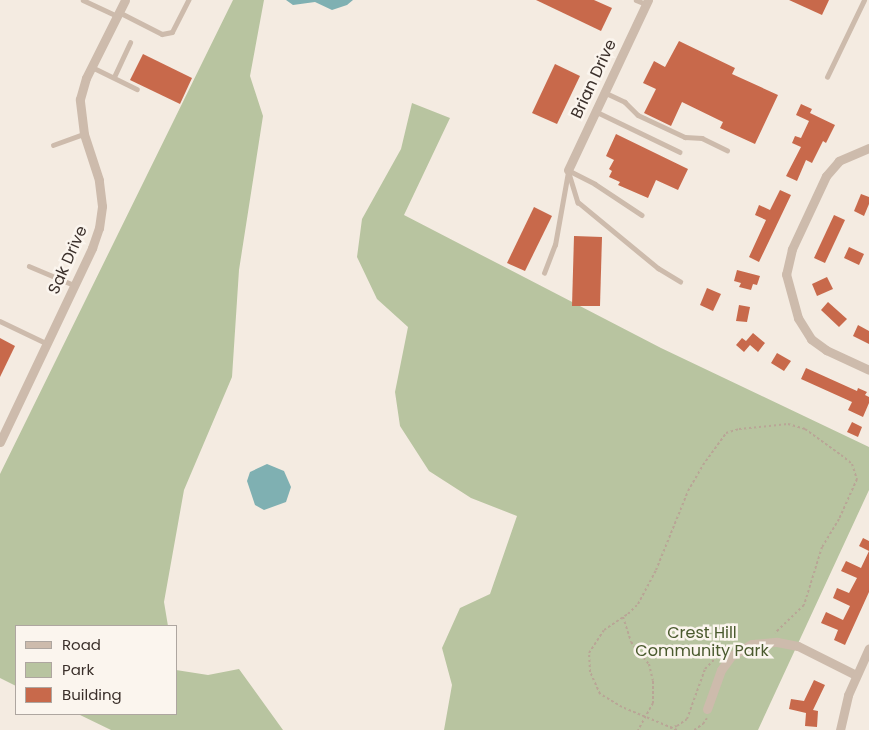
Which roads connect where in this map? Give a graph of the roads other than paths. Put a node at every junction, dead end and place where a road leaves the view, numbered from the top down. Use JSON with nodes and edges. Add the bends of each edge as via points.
{"nodes":[{"id":1,"x":83,"y":0,"type":"edge"},
{"id":2,"x":125,"y":0,"type":"edge"},
{"id":3,"x":188,"y":0,"type":"edge"},
{"id":4,"x":636,"y":0,"type":"edge"},
{"id":5,"x":864,"y":0,"type":"edge"},
{"id":6,"x":647,"y":2,"type":"edge"},
{"id":7,"x":118,"y":14,"type":"junction"},
{"id":8,"x":130,"y":43,"type":"dead end"},
{"id":9,"x":92,"y":66,"type":"junction"},
{"id":10,"x":114,"y":77,"type":"junction"},
{"id":11,"x":827,"y":77,"type":"dead end"},
{"id":12,"x":138,"y":89,"type":"dead end"},
{"id":13,"x":604,"y":92,"type":"junction"},
{"id":14,"x":595,"y":111,"type":"junction"},
{"id":15,"x":84,"y":134,"type":"junction"},
{"id":16,"x":53,"y":145,"type":"dead end"},
{"id":17,"x":869,"y":148,"type":"edge"},
{"id":18,"x":727,"y":150,"type":"dead end"},
{"id":19,"x":680,"y":152,"type":"dead end"},
{"id":20,"x":568,"y":170,"type":"junction"},
{"id":21,"x":642,"y":215,"type":"dead end"},
{"id":22,"x":30,"y":266,"type":"dead end"},
{"id":23,"x":544,"y":273,"type":"dead end"},
{"id":24,"x":680,"y":281,"type":"dead end"},
{"id":25,"x":74,"y":285,"type":"junction"},
{"id":26,"x":0,"y":321,"type":"edge"},
{"id":27,"x":46,"y":343,"type":"junction"},
{"id":28,"x":869,"y":370,"type":"edge"},
{"id":29,"x":0,"y":442,"type":"edge"},
{"id":30,"x":869,"y":648,"type":"edge"},
{"id":31,"x":856,"y":675,"type":"junction"},
{"id":32,"x":707,"y":709,"type":"road end"},
{"id":33,"x":840,"y":730,"type":"edge"}],
"edges":[{"from":1,"to":7,"type":"lane"},
{"from":2,"to":7,"type":"street","name":"Sak Drive"},
{"from":3,"to":7,"type":"lane","via":[[172,32],[162,34]]},
{"from":4,"to":6,"type":"lane"},
{"from":5,"to":11,"type":"lane"},
{"from":6,"to":13,"type":"street","name":"Brian Drive"},
{"from":7,"to":9,"type":"street","name":"Sak Drive"},
{"from":8,"to":10,"type":"lane"},
{"from":9,"to":10,"type":"lane"},
{"from":9,"to":15,"type":"street","name":"Sak Drive","via":[[80,99]]},
{"from":10,"to":12,"type":"lane"},
{"from":13,"to":14,"type":"street","name":"Brian Drive"},
{"from":13,"to":18,"type":"lane","via":[[625,102],[638,115],[685,137],[702,138]]},
{"from":14,"to":19,"type":"lane"},
{"from":14,"to":20,"type":"street","name":"Brian Drive"},
{"from":15,"to":16,"type":"lane"},
{"from":15,"to":25,"type":"street","name":"Sak Drive","via":[[99,180],[102,206],[92,248]]},
{"from":17,"to":28,"type":"street","via":[[838,161],[826,176],[792,250],[786,274],[798,318],[811,339],[826,350]]},
{"from":20,"to":21,"type":"lane"},
{"from":20,"to":23,"type":"lane","via":[[554,245]]},
{"from":20,"to":24,"type":"lane","via":[[578,202],[658,268]]},
{"from":22,"to":25,"type":"lane"},
{"from":25,"to":27,"type":"street","name":"Sak Drive"},
{"from":26,"to":27,"type":"lane"},
{"from":27,"to":29,"type":"street","name":"Sak Drive"},
{"from":30,"to":31,"type":"street"},
{"from":31,"to":32,"type":"street","via":[[798,646],[777,642],[752,644],[731,656],[721,670]]},
{"from":31,"to":33,"type":"street","via":[[845,703]]}]}
